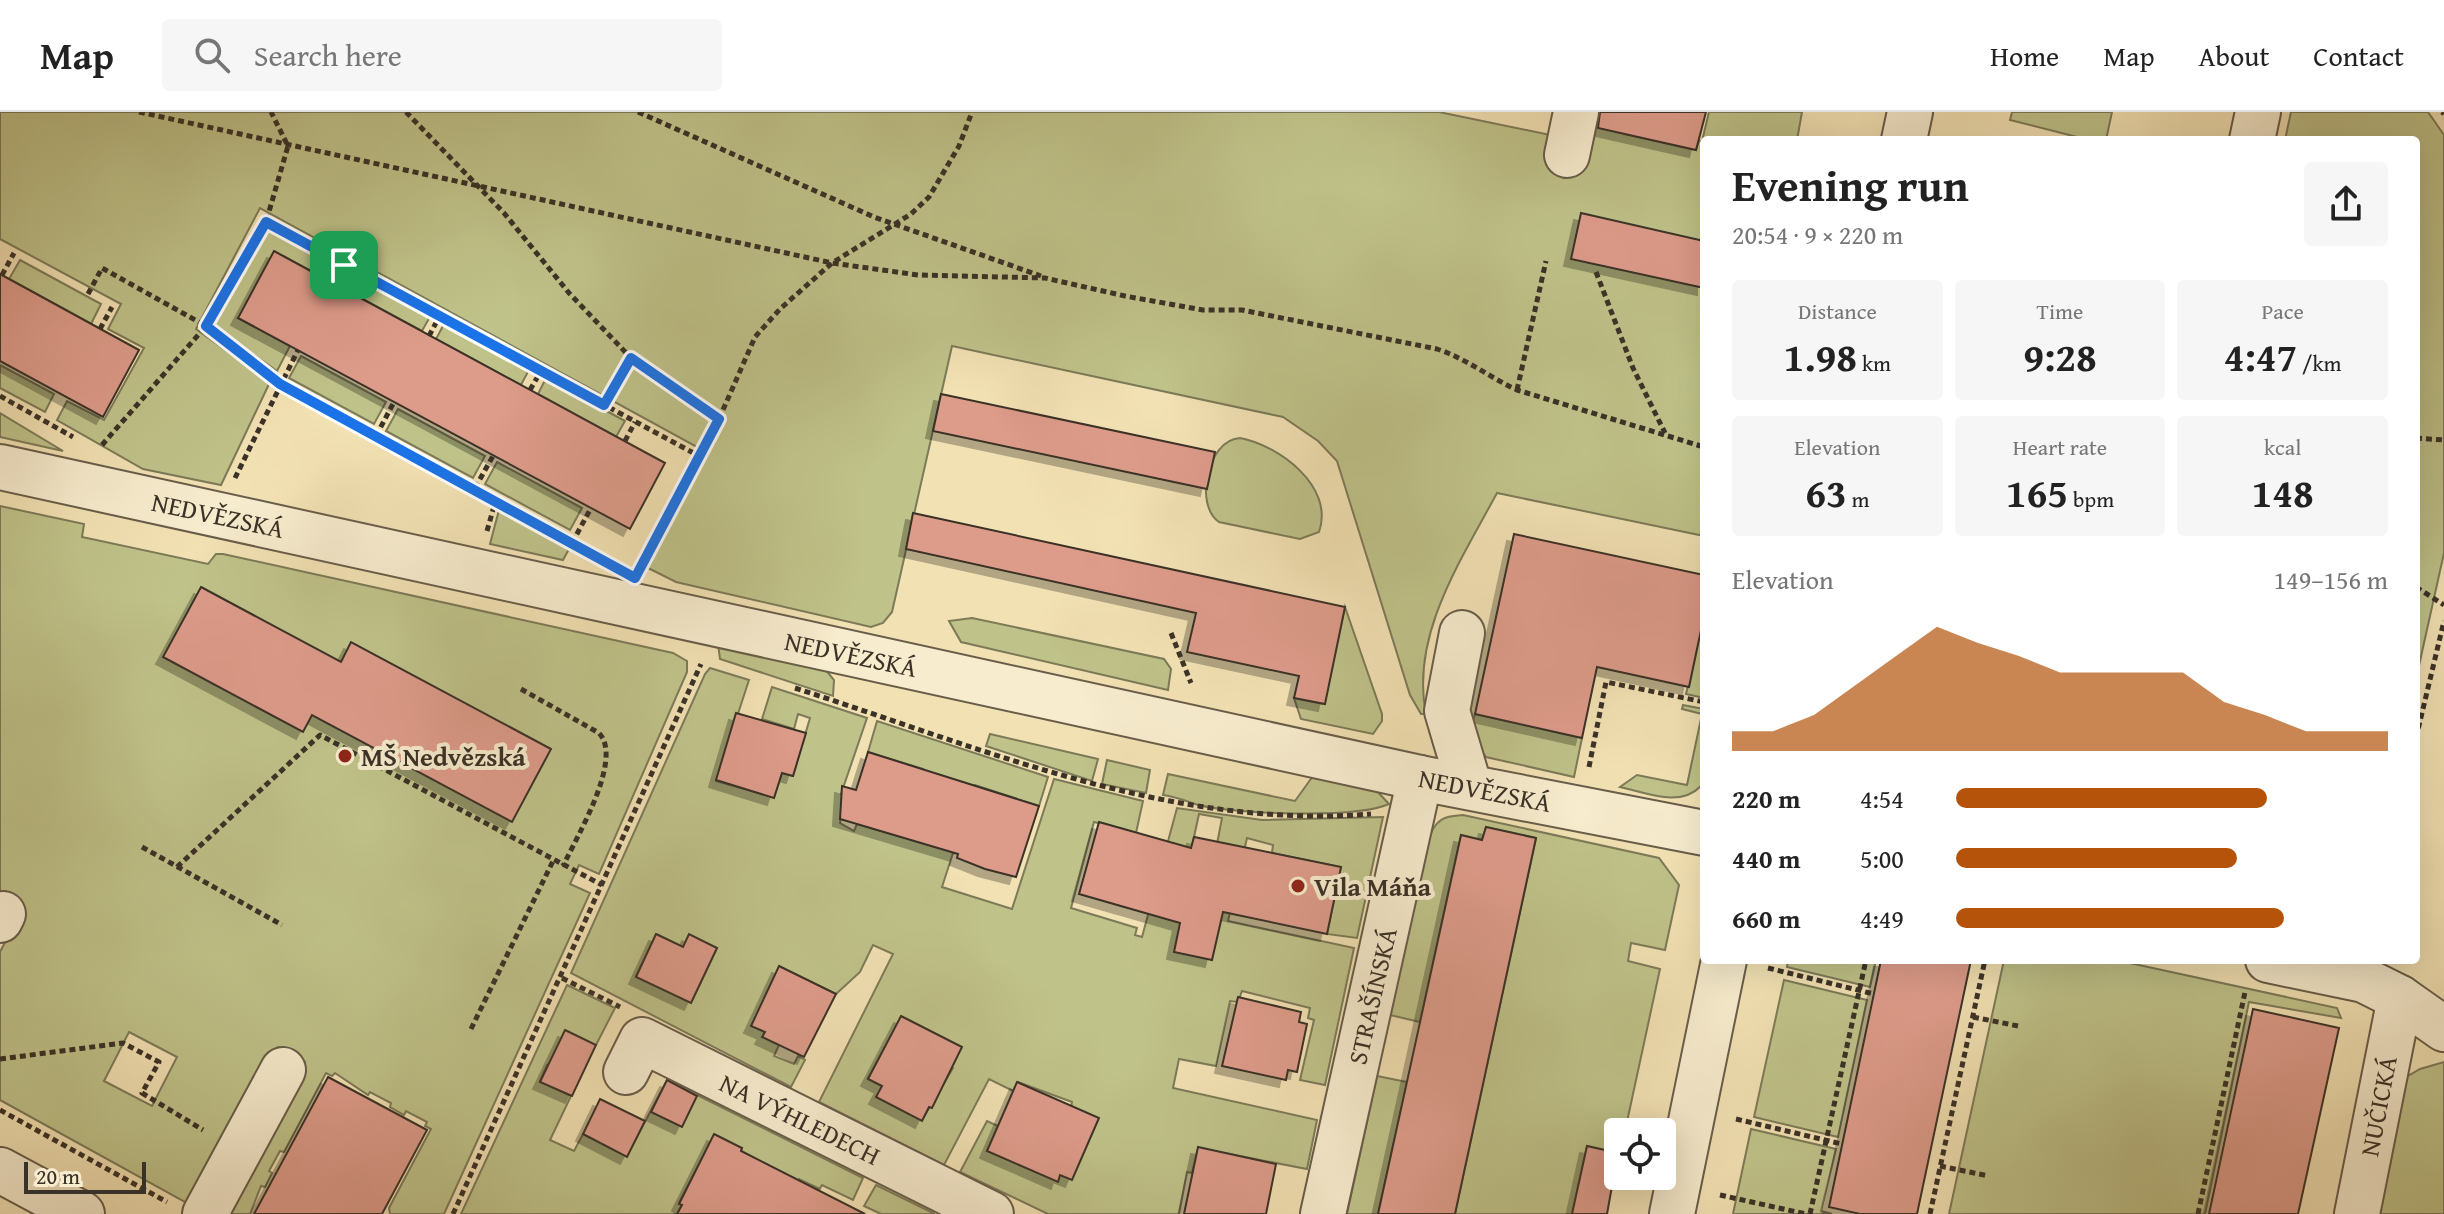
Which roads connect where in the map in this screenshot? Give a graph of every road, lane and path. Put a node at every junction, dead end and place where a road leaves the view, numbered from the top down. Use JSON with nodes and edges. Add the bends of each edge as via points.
{"nodes":[{"id":1,"x":139,"y":112,"type":"edge"},
{"id":2,"x":271,"y":112,"type":"edge"},
{"id":3,"x":406,"y":112,"type":"edge"},
{"id":4,"x":638,"y":112,"type":"edge"},
{"id":5,"x":972,"y":112,"type":"edge"},
{"id":6,"x":1576,"y":112,"type":"edge"},
{"id":7,"x":1910,"y":112,"type":"edge"},
{"id":8,"x":2258,"y":112,"type":"edge"},
{"id":9,"x":1905,"y":136,"type":"edge"},
{"id":10,"x":2253,"y":136,"type":"edge"},
{"id":11,"x":288,"y":146,"type":"junction"},
{"id":12,"x":1567,"y":155,"type":"dead end"},
{"id":13,"x":475,"y":186,"type":"junction"},
{"id":14,"x":266,"y":222,"type":"junction"},
{"id":15,"x":894,"y":224,"type":"junction"},
{"id":16,"x":14,"y":253,"type":"dead end"},
{"id":17,"x":1546,"y":261,"type":"dead end"},
{"id":18,"x":832,"y":263,"type":"junction"},
{"id":19,"x":344,"y":265,"type":"junction"},
{"id":20,"x":1596,"y":272,"type":"dead end"},
{"id":21,"x":2,"y":275,"type":"edge"},
{"id":22,"x":1045,"y":278,"type":"junction"},
{"id":23,"x":333,"y":283,"type":"dead end"},
{"id":24,"x":88,"y":294,"type":"dead end"},
{"id":25,"x":112,"y":307,"type":"dead end"},
{"id":26,"x":439,"y":317,"type":"junction"},
{"id":27,"x":206,"y":326,"type":"junction"},
{"id":28,"x":100,"y":329,"type":"dead end"},
{"id":29,"x":429,"y":336,"type":"dead end"},
{"id":30,"x":298,"y":350,"type":"dead end"},
{"id":31,"x":631,"y":358,"type":"junction"},
{"id":32,"x":541,"y":371,"type":"junction"},
{"id":33,"x":280,"y":384,"type":"junction"},
{"id":34,"x":530,"y":390,"type":"dead end"},
{"id":35,"x":1517,"y":390,"type":"junction"},
{"id":36,"x":0,"y":396,"type":"edge"},
{"id":37,"x":394,"y":402,"type":"dead end"},
{"id":38,"x":604,"y":405,"type":"junction"},
{"id":39,"x":719,"y":419,"type":"junction"},
{"id":40,"x":635,"y":422,"type":"junction"},
{"id":41,"x":1665,"y":434,"type":"junction"},
{"id":42,"x":376,"y":436,"type":"junction"},
{"id":43,"x":2420,"y":438,"type":"edge"},
{"id":44,"x":2444,"y":440,"type":"edge"},
{"id":45,"x":625,"y":441,"type":"dead end"},
{"id":46,"x":84,"y":443,"type":"dead end"},
{"id":47,"x":1700,"y":446,"type":"edge"},
{"id":48,"x":493,"y":456,"type":"dead end"},
{"id":49,"x":699,"y":456,"type":"junction"},
{"id":50,"x":107,"y":457,"type":"dead end"},
{"id":51,"x":0,"y":467,"type":"edge"},
{"id":52,"x":231,"y":486,"type":"dead end"},
{"id":53,"x":475,"y":488,"type":"junction"},
{"id":54,"x":496,"y":499,"type":"junction"},
{"id":55,"x":591,"y":508,"type":"dead end"},
{"id":56,"x":484,"y":543,"type":"dead end"},
{"id":57,"x":572,"y":543,"type":"junction"},
{"id":58,"x":585,"y":550,"type":"dead end"},
{"id":59,"x":636,"y":575,"type":"dead end"},
{"id":60,"x":2420,"y":590,"type":"edge"},
{"id":61,"x":2444,"y":605,"type":"edge"},
{"id":62,"x":2444,"y":621,"type":"edge"},
{"id":63,"x":1462,"y":633,"type":"dead end"},
{"id":64,"x":703,"y":659,"type":"dead end"},
{"id":65,"x":789,"y":686,"type":"dead end"},
{"id":66,"x":521,"y":689,"type":"dead end"},
{"id":67,"x":1700,"y":701,"type":"edge"},
{"id":68,"x":2420,"y":707,"type":"edge"},
{"id":69,"x":1420,"y":778,"type":"junction"},
{"id":70,"x":1587,"y":780,"type":"dead end"},
{"id":71,"x":1469,"y":785,"type":"junction"},
{"id":72,"x":1382,"y":813,"type":"dead end"},
{"id":73,"x":1700,"y":832,"type":"edge"},
{"id":74,"x":142,"y":847,"type":"dead end"},
{"id":75,"x":553,"y":861,"type":"junction"},
{"id":76,"x":563,"y":866,"type":"junction"},
{"id":77,"x":177,"y":867,"type":"junction"},
{"id":78,"x":602,"y":885,"type":"junction"},
{"id":79,"x":282,"y":925,"type":"dead end"},
{"id":80,"x":1723,"y":964,"type":"edge"},
{"id":81,"x":1865,"y":964,"type":"edge"},
{"id":82,"x":1984,"y":964,"type":"edge"},
{"id":83,"x":1768,"y":968,"type":"dead end"},
{"id":84,"x":2256,"y":976,"type":"edge"},
{"id":85,"x":1859,"y":991,"type":"junction"},
{"id":86,"x":1874,"y":994,"type":"dead end"},
{"id":87,"x":2400,"y":998,"type":"junction"},
{"id":88,"x":1973,"y":1017,"type":"junction"},
{"id":89,"x":2018,"y":1026,"type":"dead end"},
{"id":90,"x":471,"y":1029,"type":"dead end"},
{"id":91,"x":2444,"y":1029,"type":"edge"},
{"id":92,"x":0,"y":1059,"type":"edge"},
{"id":93,"x":283,"y":1070,"type":"dead end"},
{"id":94,"x":626,"y":1072,"type":"dead end"},
{"id":95,"x":0,"y":1110,"type":"edge"},
{"id":96,"x":1736,"y":1119,"type":"dead end"},
{"id":97,"x":1827,"y":1140,"type":"junction"},
{"id":98,"x":1842,"y":1144,"type":"dead end"},
{"id":99,"x":239,"y":1151,"type":"junction"},
{"id":100,"x":1940,"y":1166,"type":"junction"},
{"id":101,"x":0,"y":1170,"type":"edge"},
{"id":102,"x":1989,"y":1176,"type":"dead end"},
{"id":103,"x":1719,"y":1195,"type":"dead end"},
{"id":104,"x":189,"y":1210,"type":"edge"},
{"id":105,"x":82,"y":1214,"type":"edge"},
{"id":106,"x":453,"y":1214,"type":"edge"},
{"id":107,"x":991,"y":1214,"type":"edge"},
{"id":108,"x":1323,"y":1214,"type":"edge"},
{"id":109,"x":1672,"y":1214,"type":"edge"},
{"id":110,"x":1808,"y":1214,"type":"edge"},
{"id":111,"x":1930,"y":1214,"type":"edge"},
{"id":112,"x":2198,"y":1214,"type":"edge"},
{"id":113,"x":2357,"y":1214,"type":"edge"}],
"edges":[{"from":1,"to":11,"type":"path"},
{"from":2,"to":11,"type":"path"},
{"from":3,"to":13,"type":"path"},
{"from":4,"to":15,"type":"path"},
{"from":5,"to":15,"type":"path","via":[[929,197]]},
{"from":6,"to":12,"type":"street"},
{"from":7,"to":9,"type":"street"},
{"from":8,"to":10,"type":"street"},
{"from":11,"to":13,"type":"path"},
{"from":11,"to":14,"type":"path"},
{"from":13,"to":18,"type":"path"},
{"from":13,"to":31,"type":"path"},
{"from":14,"to":19,"type":"path"},
{"from":14,"to":27,"type":"path"},
{"from":15,"to":18,"type":"path"},
{"from":15,"to":22,"type":"path"},
{"from":16,"to":21,"type":"path"},
{"from":17,"to":35,"type":"path"},
{"from":18,"to":22,"type":"path","via":[[918,275]]},
{"from":18,"to":39,"type":"path","via":[[755,337]]},
{"from":19,"to":23,"type":"path"},
{"from":19,"to":26,"type":"path"},
{"from":20,"to":41,"type":"path"},
{"from":22,"to":35,"type":"path","via":[[1437,349]]},
{"from":24,"to":27,"type":"path","via":[[102,268]]},
{"from":25,"to":28,"type":"path"},
{"from":26,"to":29,"type":"path"},
{"from":26,"to":32,"type":"path"},
{"from":27,"to":33,"type":"path"},
{"from":27,"to":50,"type":"path","via":[[97,451]]},
{"from":30,"to":33,"type":"path"},
{"from":31,"to":38,"type":"path"},
{"from":31,"to":39,"type":"path"},
{"from":32,"to":34,"type":"path"},
{"from":32,"to":38,"type":"path"},
{"from":33,"to":42,"type":"path"},
{"from":33,"to":52,"type":"path"},
{"from":35,"to":41,"type":"path"},
{"from":36,"to":46,"type":"path"},
{"from":37,"to":42,"type":"path"},
{"from":38,"to":40,"type":"path"},
{"from":39,"to":49,"type":"path"},
{"from":40,"to":45,"type":"path"},
{"from":40,"to":49,"type":"path"},
{"from":41,"to":47,"type":"path"},
{"from":42,"to":53,"type":"path"},
{"from":43,"to":44,"type":"path"},
{"from":48,"to":53,"type":"path"},
{"from":49,"to":59,"type":"path"},
{"from":51,"to":69,"type":"street","name":"NEDVĚZSKÁ"},
{"from":53,"to":54,"type":"path"},
{"from":54,"to":56,"type":"path"},
{"from":54,"to":57,"type":"path"},
{"from":55,"to":57,"type":"path"},
{"from":57,"to":58,"type":"path"},
{"from":60,"to":61,"type":"path"},
{"from":62,"to":68,"type":"path"},
{"from":63,"to":71,"type":"street","via":[[1447,711]]},
{"from":64,"to":78,"type":"path"},
{"from":65,"to":72,"type":"path","via":[[1101,787],[1178,805],[1263,816]]},
{"from":66,"to":76,"type":"path","via":[[605,741],[605,773]]},
{"from":67,"to":70,"type":"path","via":[[1606,682]]},
{"from":69,"to":71,"type":"street","name":"NEDVĚZSKÁ"},
{"from":69,"to":108,"type":"street","name":"STRAŠÍNSKÁ"},
{"from":71,"to":73,"type":"street","name":"NEDVĚZSKÁ"},
{"from":74,"to":77,"type":"path"},
{"from":75,"to":76,"type":"path"},
{"from":75,"to":77,"type":"path","via":[[320,735]]},
{"from":75,"to":90,"type":"path"},
{"from":76,"to":78,"type":"path"},
{"from":77,"to":79,"type":"path"},
{"from":78,"to":106,"type":"path"},
{"from":80,"to":109,"type":"street"},
{"from":81,"to":85,"type":"path"},
{"from":82,"to":88,"type":"path"},
{"from":83,"to":85,"type":"path"},
{"from":84,"to":87,"type":"street","via":[[2364,980]]},
{"from":84,"to":112,"type":"path"},
{"from":85,"to":86,"type":"path"},
{"from":85,"to":97,"type":"path"},
{"from":87,"to":91,"type":"street"},
{"from":87,"to":113,"type":"street","name":"NUČICKÁ"},
{"from":88,"to":89,"type":"path"},
{"from":88,"to":100,"type":"path"},
{"from":92,"to":99,"type":"path","via":[[123,1043],[159,1062],[142,1093]]},
{"from":93,"to":99,"type":"street"},
{"from":94,"to":107,"type":"street","name":"NA VÝHLEDECH","via":[[642,1040]]},
{"from":95,"to":104,"type":"path"},
{"from":96,"to":97,"type":"path"},
{"from":97,"to":98,"type":"path"},
{"from":97,"to":110,"type":"path"},
{"from":99,"to":104,"type":"street"},
{"from":100,"to":102,"type":"path"},
{"from":100,"to":111,"type":"path"},
{"from":101,"to":105,"type":"street"},
{"from":103,"to":110,"type":"path"}]}
